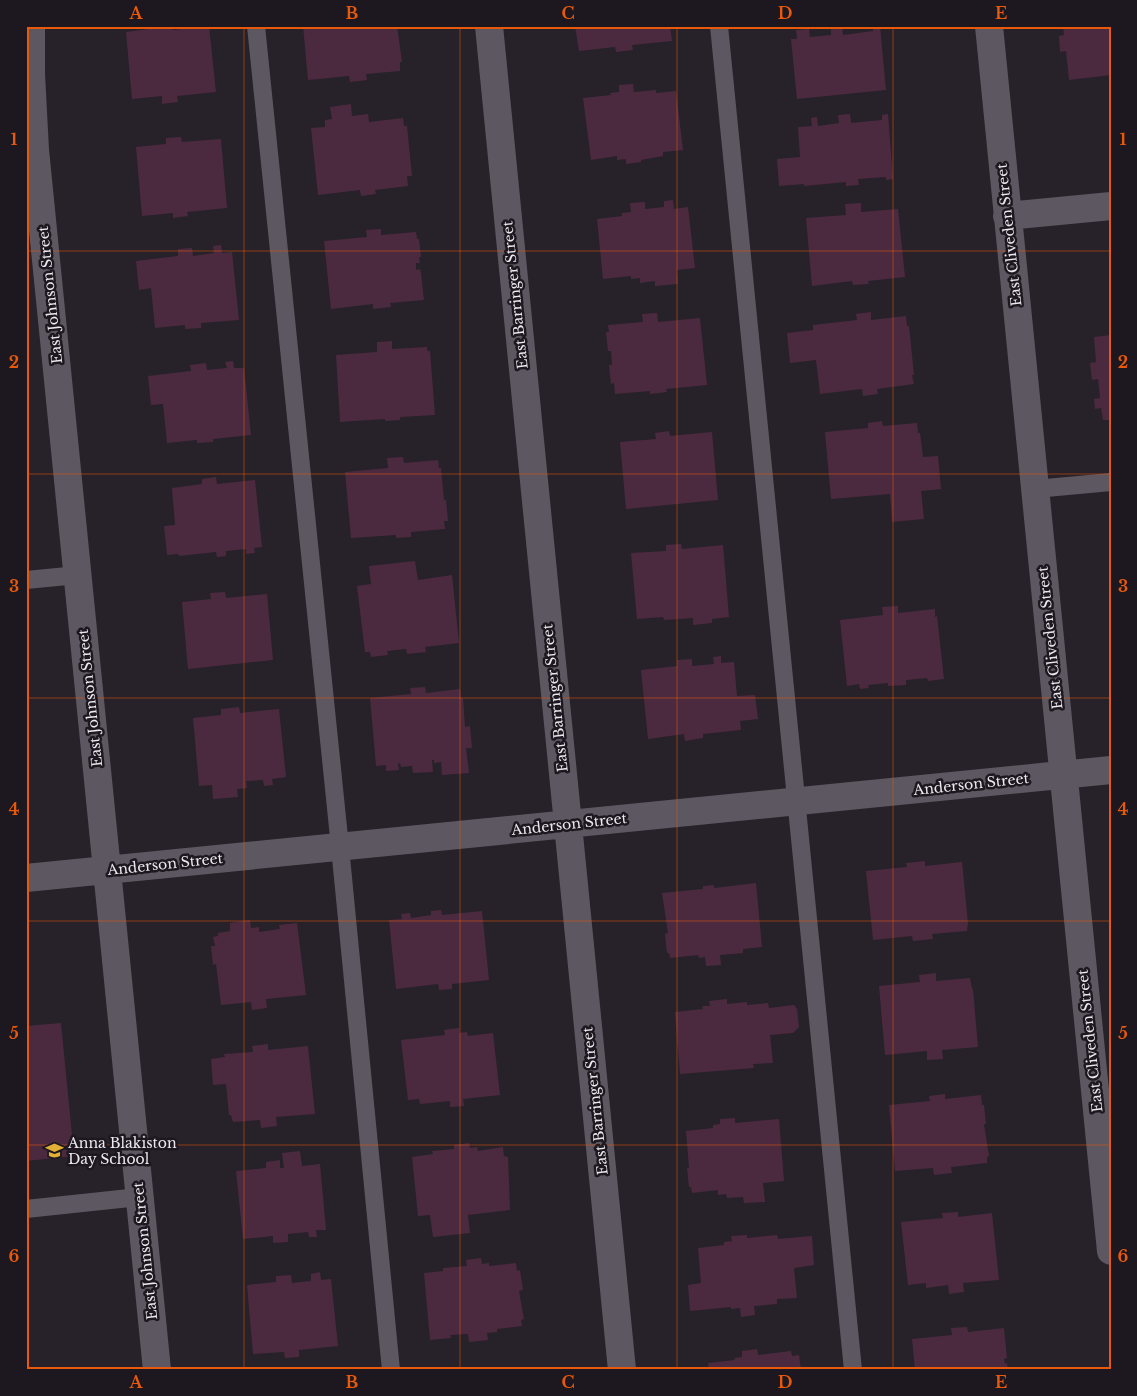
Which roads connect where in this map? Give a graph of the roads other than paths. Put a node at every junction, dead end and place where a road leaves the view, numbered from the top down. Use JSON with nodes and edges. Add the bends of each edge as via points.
{"nodes":[{"id":1,"x":31,"y":26,"type":"edge"},
{"id":2,"x":256,"y":26,"type":"edge"},
{"id":3,"x":489,"y":26,"type":"edge"},
{"id":4,"x":719,"y":26,"type":"edge"},
{"id":5,"x":989,"y":26,"type":"edge"},
{"id":6,"x":1111,"y":206,"type":"edge"},
{"id":7,"x":1008,"y":216,"type":"junction"},
{"id":8,"x":37,"y":282,"type":"edge"},
{"id":9,"x":1111,"y":482,"type":"edge"},
{"id":10,"x":1035,"y":489,"type":"junction"},
{"id":11,"x":78,"y":575,"type":"junction"},
{"id":12,"x":26,"y":580,"type":"edge"},
{"id":13,"x":1111,"y":770,"type":"edge"},
{"id":14,"x":1064,"y":775,"type":"junction"},
{"id":15,"x":797,"y":801,"type":"junction"},
{"id":16,"x":568,"y":824,"type":"junction"},
{"id":17,"x":340,"y":847,"type":"junction"},
{"id":18,"x":108,"y":870,"type":"junction"},
{"id":19,"x":26,"y":878,"type":"edge"},
{"id":20,"x":139,"y":1196,"type":"junction"},
{"id":21,"x":26,"y":1209,"type":"edge"},
{"id":22,"x":1111,"y":1251,"type":"edge"},
{"id":23,"x":157,"y":1370,"type":"edge"},
{"id":24,"x":391,"y":1370,"type":"edge"},
{"id":25,"x":622,"y":1370,"type":"edge"},
{"id":26,"x":853,"y":1370,"type":"edge"}],
"edges":[{"from":1,"to":8,"type":"street","name":"East Johnson Street"},
{"from":2,"to":17,"type":"lane"},
{"from":3,"to":16,"type":"street","name":"East Barringer Street"},
{"from":4,"to":15,"type":"lane"},
{"from":5,"to":7,"type":"street","name":"East Cliveden Street"},
{"from":6,"to":7,"type":"street"},
{"from":7,"to":10,"type":"street","name":"East Cliveden Street"},
{"from":8,"to":11,"type":"street","name":"East Johnson Street"},
{"from":9,"to":10,"type":"lane"},
{"from":10,"to":14,"type":"street","name":"East Cliveden Street"},
{"from":11,"to":12,"type":"lane"},
{"from":11,"to":18,"type":"street","name":"East Johnson Street"},
{"from":13,"to":14,"type":"street","name":"Anderson Street"},
{"from":14,"to":15,"type":"street","name":"Anderson Street"},
{"from":14,"to":22,"type":"street","name":"East Cliveden Street"},
{"from":15,"to":16,"type":"street","name":"Anderson Street"},
{"from":15,"to":26,"type":"lane"},
{"from":16,"to":17,"type":"street","name":"Anderson Street"},
{"from":16,"to":25,"type":"street","name":"East Barringer Street"},
{"from":17,"to":18,"type":"street","name":"Anderson Street"},
{"from":17,"to":24,"type":"lane"},
{"from":18,"to":19,"type":"street","name":"Anderson Street"},
{"from":18,"to":20,"type":"street","name":"East Johnson Street"},
{"from":20,"to":21,"type":"lane"},
{"from":20,"to":23,"type":"street","name":"East Johnson Street"}]}
